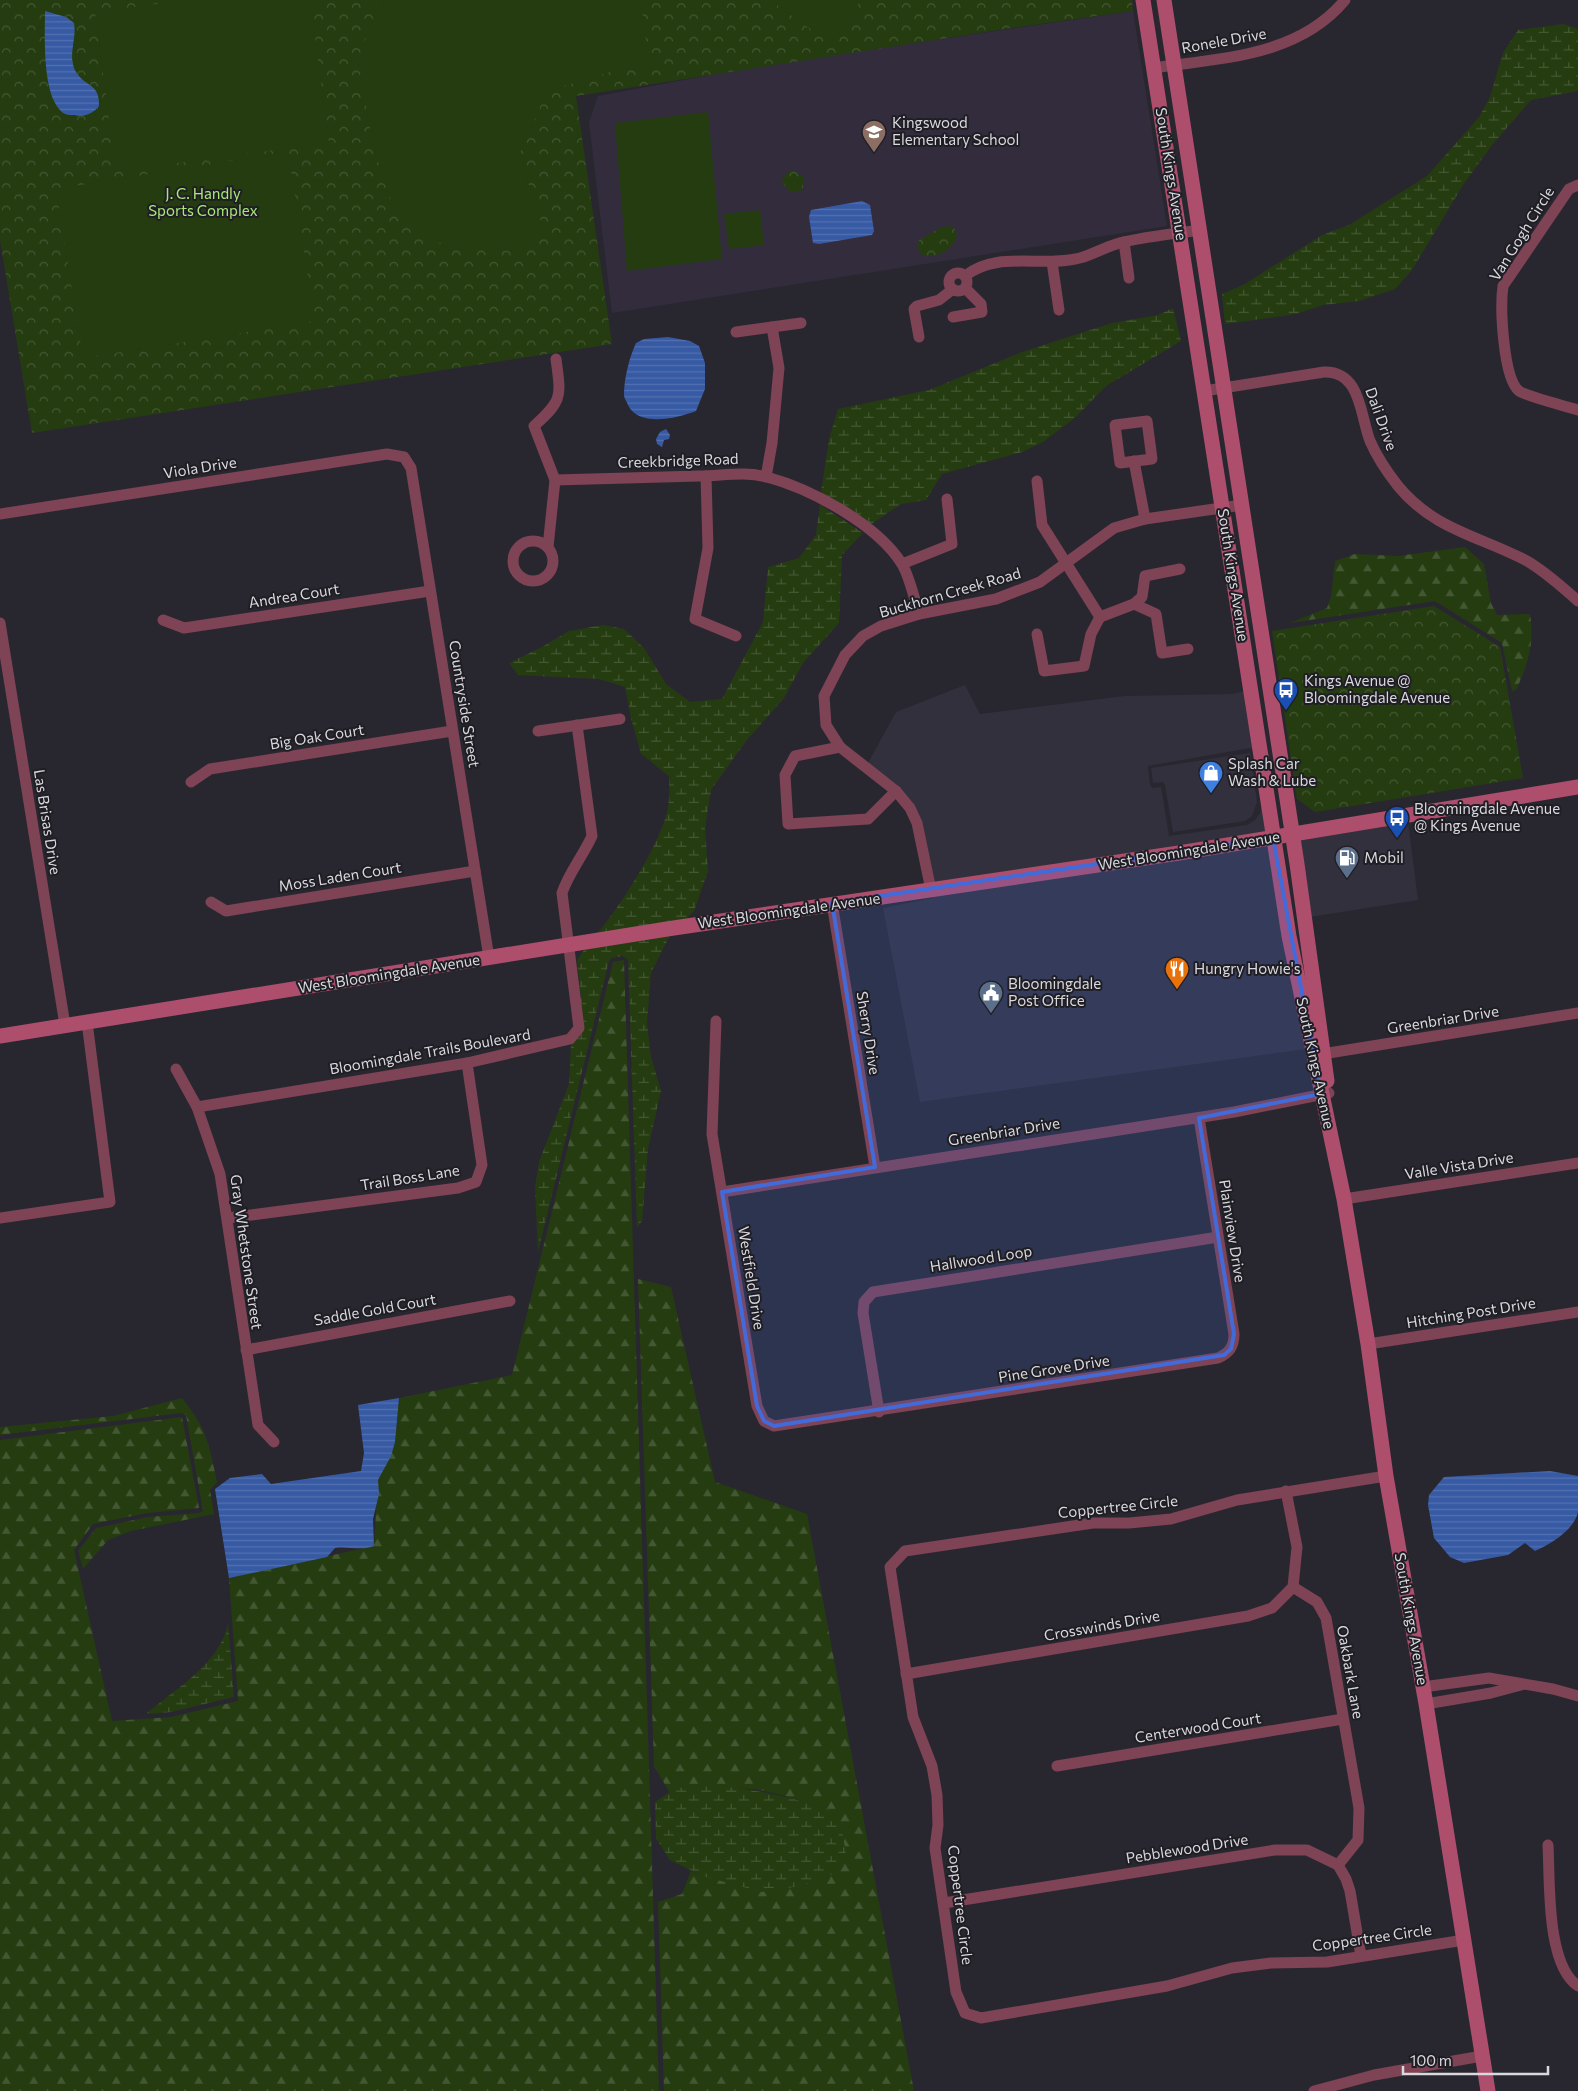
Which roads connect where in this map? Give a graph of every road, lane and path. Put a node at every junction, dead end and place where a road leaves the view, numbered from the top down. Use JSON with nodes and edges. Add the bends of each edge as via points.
{"nodes":[{"id":1,"x":1143,"y":0,"type":"edge"},
{"id":2,"x":1164,"y":0,"type":"edge"},
{"id":3,"x":1345,"y":0,"type":"edge"},
{"id":4,"x":1174,"y":65,"type":"junction"},
{"id":5,"x":1153,"y":68,"type":"junction"},
{"id":6,"x":1578,"y":185,"type":"edge"},
{"id":7,"x":1200,"y":230,"type":"junction"},
{"id":8,"x":1180,"y":233,"type":"junction"},
{"id":9,"x":1124,"y":242,"type":"junction"},
{"id":10,"x":1052,"y":262,"type":"junction"},
{"id":11,"x":1130,"y":278,"type":"dead end"},
{"id":12,"x":965,"y":282,"type":"junction"},
{"id":13,"x":1059,"y":310,"type":"dead end"},
{"id":14,"x":953,"y":317,"type":"dead end"},
{"id":15,"x":801,"y":323,"type":"dead end"},
{"id":16,"x":772,"y":327,"type":"junction"},
{"id":17,"x":736,"y":332,"type":"dead end"},
{"id":18,"x":919,"y":337,"type":"dead end"},
{"id":19,"x":556,"y":359,"type":"dead end"},
{"id":20,"x":1224,"y":388,"type":"junction"},
{"id":21,"x":1204,"y":391,"type":"junction"},
{"id":22,"x":1578,"y":410,"type":"edge"},
{"id":23,"x":404,"y":458,"type":"joint"},
{"id":24,"x":1134,"y":461,"type":"dead end"},
{"id":25,"x":706,"y":476,"type":"junction"},
{"id":26,"x":766,"y":477,"type":"junction"},
{"id":27,"x":555,"y":480,"type":"junction"},
{"id":28,"x":1037,"y":481,"type":"dead end"},
{"id":29,"x":947,"y":499,"type":"dead end"},
{"id":30,"x":1242,"y":505,"type":"junction"},
{"id":31,"x":1223,"y":507,"type":"junction"},
{"id":32,"x":0,"y":514,"type":"edge"},
{"id":33,"x":1145,"y":519,"type":"junction"},
{"id":34,"x":548,"y":547,"type":"dead end"},
{"id":35,"x":902,"y":564,"type":"junction"},
{"id":36,"x":1066,"y":565,"type":"junction"},
{"id":37,"x":1180,"y":569,"type":"dead end"},
{"id":38,"x":430,"y":591,"type":"junction"},
{"id":39,"x":1578,"y":600,"type":"edge"},
{"id":40,"x":1134,"y":604,"type":"junction"},
{"id":41,"x":919,"y":614,"type":"junction"},
{"id":42,"x":1100,"y":616,"type":"junction"},
{"id":43,"x":163,"y":620,"type":"dead end"},
{"id":44,"x":0,"y":623,"type":"edge"},
{"id":45,"x":1037,"y":634,"type":"dead end"},
{"id":46,"x":736,"y":636,"type":"dead end"},
{"id":47,"x":1188,"y":649,"type":"dead end"},
{"id":48,"x":6,"y":696,"type":"edge"},
{"id":49,"x":620,"y":719,"type":"dead end"},
{"id":50,"x":577,"y":725,"type":"junction"},
{"id":51,"x":452,"y":731,"type":"junction"},
{"id":52,"x":538,"y":731,"type":"dead end"},
{"id":53,"x":840,"y":747,"type":"junction"},
{"id":54,"x":191,"y":782,"type":"dead end"},
{"id":55,"x":1578,"y":787,"type":"edge"},
{"id":56,"x":896,"y":791,"type":"junction"},
{"id":57,"x":1292,"y":835,"type":"junction"},
{"id":58,"x":1273,"y":838,"type":"junction"},
{"id":59,"x":475,"y":871,"type":"junction"},
{"id":60,"x":931,"y":890,"type":"junction"},
{"id":61,"x":211,"y":902,"type":"dead end"},
{"id":62,"x":832,"y":904,"type":"junction"},
{"id":63,"x":570,"y":944,"type":"junction"},
{"id":64,"x":489,"y":958,"type":"junction"},
{"id":65,"x":1578,"y":1013,"type":"edge"},
{"id":66,"x":716,"y":1021,"type":"dead end"},
{"id":67,"x":87,"y":1022,"type":"junction"},
{"id":68,"x":65,"y":1025,"type":"junction"},
{"id":69,"x":0,"y":1036,"type":"edge"},
{"id":70,"x":1318,"y":1055,"type":"junction"},
{"id":71,"x":467,"y":1063,"type":"junction"},
{"id":72,"x":176,"y":1068,"type":"dead end"},
{"id":73,"x":1326,"y":1096,"type":"junction"},
{"id":74,"x":197,"y":1107,"type":"junction"},
{"id":75,"x":1199,"y":1118,"type":"junction"},
{"id":76,"x":1578,"y":1163,"type":"edge"},
{"id":77,"x":875,"y":1167,"type":"junction"},
{"id":78,"x":722,"y":1192,"type":"junction"},
{"id":79,"x":1344,"y":1199,"type":"junction"},
{"id":80,"x":0,"y":1218,"type":"edge"},
{"id":81,"x":228,"y":1218,"type":"junction"},
{"id":82,"x":1218,"y":1237,"type":"junction"},
{"id":83,"x":510,"y":1301,"type":"dead end"},
{"id":84,"x":1578,"y":1312,"type":"edge"},
{"id":85,"x":1368,"y":1344,"type":"junction"},
{"id":86,"x":1231,"y":1349,"type":"joint"},
{"id":87,"x":246,"y":1350,"type":"junction"},
{"id":88,"x":879,"y":1412,"type":"junction"},
{"id":89,"x":274,"y":1442,"type":"dead end"},
{"id":90,"x":1386,"y":1476,"type":"junction"},
{"id":91,"x":1286,"y":1491,"type":"junction"},
{"id":92,"x":1293,"y":1587,"type":"junction"},
{"id":93,"x":906,"y":1674,"type":"junction"},
{"id":94,"x":1522,"y":1685,"type":"junction"},
{"id":95,"x":1423,"y":1687,"type":"junction"},
{"id":96,"x":1578,"y":1696,"type":"edge"},
{"id":97,"x":1426,"y":1704,"type":"junction"},
{"id":98,"x":1343,"y":1719,"type":"junction"},
{"id":99,"x":1057,"y":1766,"type":"dead end"},
{"id":100,"x":1548,"y":1845,"type":"dead end"},
{"id":101,"x":1338,"y":1865,"type":"junction"},
{"id":102,"x":944,"y":1903,"type":"junction"},
{"id":103,"x":1464,"y":1940,"type":"junction"},
{"id":104,"x":1361,"y":1956,"type":"junction"},
{"id":105,"x":1578,"y":1986,"type":"edge"},
{"id":106,"x":1482,"y":2056,"type":"junction"},
{"id":107,"x":1314,"y":2091,"type":"edge"},
{"id":108,"x":1488,"y":2091,"type":"edge"}],
"edges":[{"from":1,"to":5,"type":"main road","name":"South Kings Avenue"},
{"from":2,"to":4,"type":"main road","name":"South Kings Avenue"},
{"from":3,"to":4,"type":"street","name":"Ronele Drive","via":[[1319,24],[1280,46],[1251,54]]},
{"from":4,"to":5,"type":"street","name":"Ronele Drive"},
{"from":4,"to":7,"type":"main road","name":"South Kings Avenue"},
{"from":5,"to":8,"type":"main road","name":"South Kings Avenue"},
{"from":6,"to":22,"type":"street","name":"Van Gogh Circle","via":[[1568,189],[1503,286],[1501,304],[1511,380],[1520,392]]},
{"from":7,"to":8,"type":"street"},
{"from":7,"to":20,"type":"main road","name":"South Kings Avenue"},
{"from":8,"to":9,"type":"street"},
{"from":8,"to":21,"type":"main road","name":"South Kings Avenue"},
{"from":9,"to":10,"type":"street","via":[[1080,258]]},
{"from":9,"to":11,"type":"street"},
{"from":10,"to":12,"type":"street","via":[[1000,262],[976,267]]},
{"from":10,"to":13,"type":"street"},
{"from":12,"to":14,"type":"street","via":[[981,304],[982,312]]},
{"from":12,"to":18,"type":"street","via":[[960,291],[953,289],[939,300],[914,309]]},
{"from":15,"to":16,"type":"street"},
{"from":16,"to":17,"type":"street"},
{"from":16,"to":26,"type":"street","via":[[779,368]]},
{"from":19,"to":27,"type":"street","via":[[560,386],[558,402],[534,426]]},
{"from":20,"to":21,"type":"street","name":"Dali Drive"},
{"from":20,"to":30,"type":"main road","name":"South Kings Avenue"},
{"from":20,"to":39,"type":"street","name":"Dali Drive","via":[[1324,372],[1342,377],[1355,390],[1377,456],[1411,500],[1448,527],[1536,566]]},
{"from":21,"to":31,"type":"main road","name":"South Kings Avenue"},
{"from":23,"to":32,"type":"street","name":"Viola Drive","via":[[386,454]]},
{"from":23,"to":38,"type":"street","name":"Countryside Street","via":[[411,468]]},
{"from":24,"to":33,"type":"street"},
{"from":25,"to":26,"type":"street","name":"Creekbridge Road","via":[[737,473]]},
{"from":25,"to":27,"type":"street","name":"Creekbridge Road"},
{"from":25,"to":46,"type":"street","via":[[708,548],[695,619]]},
{"from":26,"to":35,"type":"street","name":"Creekbridge Road","via":[[814,495],[857,521],[884,543]]},
{"from":27,"to":34,"type":"street"},
{"from":28,"to":36,"type":"street","via":[[1042,524]]},
{"from":29,"to":35,"type":"street","via":[[952,544]]},
{"from":30,"to":31,"type":"street","name":"Buckhorn Creek Road"},
{"from":30,"to":57,"type":"main road","name":"South Kings Avenue"},
{"from":31,"to":33,"type":"street","name":"Buckhorn Creek Road"},
{"from":31,"to":58,"type":"main road","name":"South Kings Avenue"},
{"from":33,"to":36,"type":"street","name":"Buckhorn Creek Road","via":[[1114,528]]},
{"from":35,"to":41,"type":"street","name":"Creekbridge Road"},
{"from":36,"to":41,"type":"street","name":"Buckhorn Creek Road","via":[[1040,582],[996,599]]},
{"from":36,"to":42,"type":"street"},
{"from":37,"to":40,"type":"street","via":[[1145,576],[1142,597]]},
{"from":38,"to":43,"type":"street","name":"Andrea Court","via":[[184,628]]},
{"from":38,"to":51,"type":"street","name":"Countryside Street"},
{"from":40,"to":42,"type":"street"},
{"from":40,"to":47,"type":"street","via":[[1156,614],[1162,653]]},
{"from":41,"to":53,"type":"street","name":"Buckhorn Creek Road","via":[[881,626],[845,655],[824,696],[826,725]]},
{"from":42,"to":45,"type":"street","via":[[1091,634],[1084,666],[1044,671]]},
{"from":44,"to":48,"type":"street","name":"Las Brisas Drive"},
{"from":48,"to":68,"type":"street","name":"Las Brisas Drive"},
{"from":49,"to":50,"type":"street"},
{"from":50,"to":52,"type":"street"},
{"from":50,"to":63,"type":"street","name":"Bloomingdale Trails Boulevard","via":[[592,836],[568,876],[562,893]]},
{"from":51,"to":54,"type":"street","name":"Big Oak Court","via":[[210,769]]},
{"from":51,"to":59,"type":"street","name":"Countryside Street"},
{"from":53,"to":56,"type":"street","name":"Buckhorn Creek Road"},
{"from":53,"to":56,"type":"street","via":[[795,756],[785,775],[788,824],[868,819]]},
{"from":55,"to":57,"type":"main road","name":"West Bloomingdale Avenue"},
{"from":56,"to":60,"type":"street","name":"Buckhorn Creek Road","via":[[917,823]]},
{"from":57,"to":58,"type":"main road","name":"West Bloomingdale Avenue"},
{"from":57,"to":70,"type":"main road","name":"South Kings Avenue"},
{"from":58,"to":60,"type":"main road","name":"West Bloomingdale Avenue"},
{"from":58,"to":70,"type":"main road","name":"South Kings Avenue","via":[[1296,972]]},
{"from":59,"to":61,"type":"street","name":"Moss Laden Court","via":[[226,911]]},
{"from":59,"to":64,"type":"street","name":"Countryside Street"},
{"from":60,"to":62,"type":"main road","name":"West Bloomingdale Avenue"},
{"from":62,"to":63,"type":"main road","name":"West Bloomingdale Avenue"},
{"from":62,"to":77,"type":"street","name":"Sherry Drive"},
{"from":63,"to":64,"type":"main road","name":"West Bloomingdale Avenue"},
{"from":63,"to":71,"type":"street","name":"Bloomingdale Trails Boulevard","via":[[579,1028],[570,1039]]},
{"from":64,"to":67,"type":"main road","name":"West Bloomingdale Avenue"},
{"from":65,"to":70,"type":"street","name":"Greenbriar Drive"},
{"from":66,"to":78,"type":"street","name":"Westfield Drive","via":[[712,1134]]},
{"from":67,"to":68,"type":"main road","name":"West Bloomingdale Avenue"},
{"from":67,"to":80,"type":"street","via":[[110,1202]]},
{"from":68,"to":69,"type":"main road","name":"West Bloomingdale Avenue"},
{"from":70,"to":73,"type":"main road","name":"South Kings Avenue"},
{"from":71,"to":74,"type":"street","name":"Bloomingdale Trails Boulevard"},
{"from":71,"to":81,"type":"street","name":"Trail Boss Lane","via":[[482,1165],[476,1182],[458,1188]]},
{"from":72,"to":74,"type":"street","name":"Gray Whetstone Street"},
{"from":73,"to":75,"type":"street","name":"Greenbriar Drive","via":[[1294,1098]]},
{"from":73,"to":79,"type":"main road","name":"South Kings Avenue"},
{"from":74,"to":81,"type":"street","name":"Gray Whetstone Street","via":[[220,1174]]},
{"from":75,"to":77,"type":"street","name":"Greenbriar Drive"},
{"from":75,"to":82,"type":"street","name":"Plainview Drive"},
{"from":76,"to":79,"type":"street","name":"Valle Vista Drive"},
{"from":77,"to":78,"type":"street","name":"Greenbriar Drive"},
{"from":78,"to":88,"type":"street","name":"Westfield Drive","via":[[761,1417],[768,1424],[781,1427]]},
{"from":79,"to":85,"type":"main road","name":"South Kings Avenue"},
{"from":81,"to":87,"type":"street","name":"Gray Whetstone Street"},
{"from":82,"to":86,"type":"street","name":"Plainview Drive","via":[[1234,1334]]},
{"from":82,"to":88,"type":"street","name":"Hallwood Loop","via":[[873,1292],[864,1302],[862,1313]]},
{"from":83,"to":87,"type":"street","name":"Saddle Gold Court"},
{"from":84,"to":85,"type":"street","name":"Hitching Post Drive"},
{"from":85,"to":90,"type":"main road","name":"South Kings Avenue"},
{"from":86,"to":88,"type":"street","name":"Pine Grove Drive","via":[[1218,1358]]},
{"from":87,"to":89,"type":"street","name":"Gray Whetstone Street","via":[[258,1425]]},
{"from":90,"to":91,"type":"street","name":"Coppertree Circle"},
{"from":90,"to":95,"type":"main road","name":"South Kings Avenue"},
{"from":91,"to":92,"type":"street","via":[[1297,1547]]},
{"from":91,"to":93,"type":"street","name":"Coppertree Circle","via":[[1237,1500],[1171,1519],[1093,1523],[905,1552],[890,1567]]},
{"from":92,"to":93,"type":"street","name":"Crosswinds Drive","via":[[1272,1608],[1248,1616]]},
{"from":92,"to":98,"type":"street","name":"Oakbark Lane","via":[[1317,1602],[1326,1618]]},
{"from":93,"to":102,"type":"street","name":"Coppertree Circle","via":[[913,1717],[932,1766],[938,1818],[935,1848]]},
{"from":94,"to":95,"type":"street","via":[[1489,1678]]},
{"from":94,"to":96,"type":"street"},
{"from":94,"to":97,"type":"street"},
{"from":95,"to":97,"type":"main road","name":"South Kings Avenue"},
{"from":97,"to":103,"type":"main road","name":"South Kings Avenue"},
{"from":98,"to":99,"type":"street","name":"Centerwood Court"},
{"from":98,"to":101,"type":"street","name":"Oakbark Lane","via":[[1359,1808],[1358,1840]]},
{"from":100,"to":105,"type":"street","via":[[1558,1956],[1570,1980]]},
{"from":101,"to":102,"type":"street","name":"Pebblewood Drive","via":[[1307,1850],[1275,1850]]},
{"from":101,"to":104,"type":"street","via":[[1350,1891]]},
{"from":102,"to":104,"type":"street","name":"Coppertree Circle","via":[[956,1992],[965,2013],[982,2018],[1167,1986],[1232,1968],[1271,1963],[1326,1962]]},
{"from":103,"to":104,"type":"street","name":"Coppertree Circle"},
{"from":103,"to":106,"type":"main road","name":"South Kings Avenue"},
{"from":106,"to":107,"type":"street","via":[[1374,2075]]},
{"from":106,"to":108,"type":"main road","name":"South Kings Avenue"}]}
